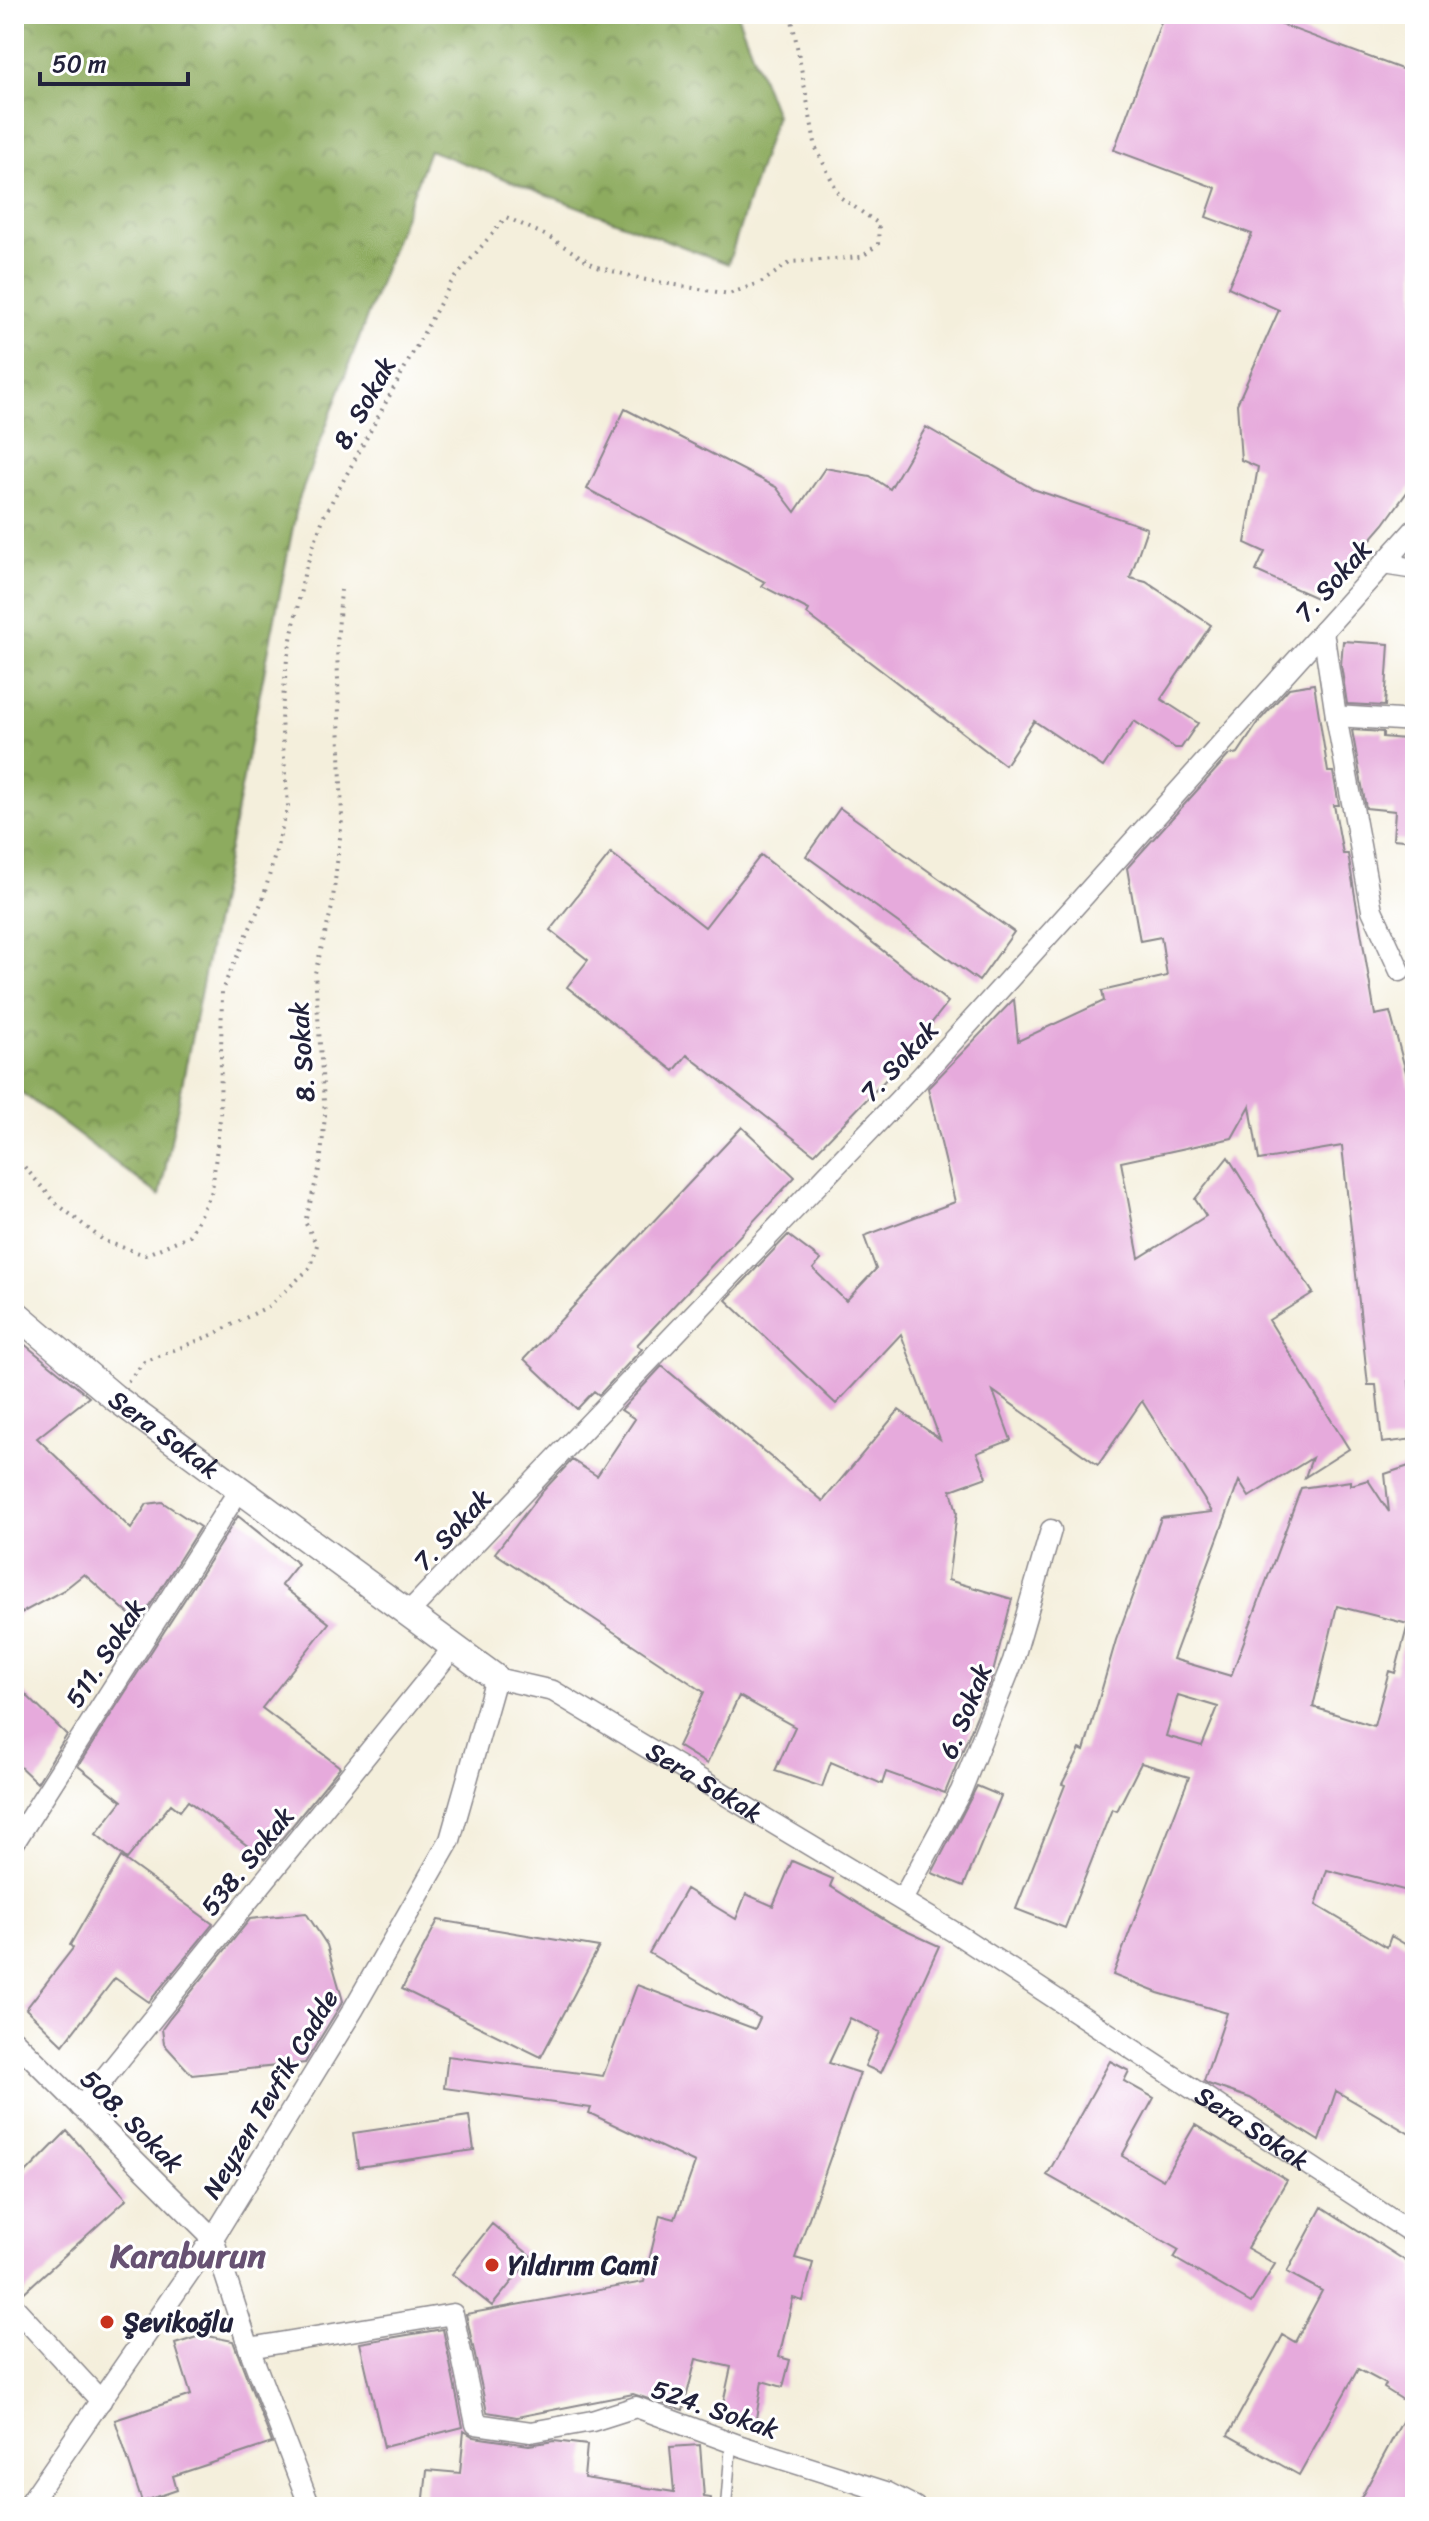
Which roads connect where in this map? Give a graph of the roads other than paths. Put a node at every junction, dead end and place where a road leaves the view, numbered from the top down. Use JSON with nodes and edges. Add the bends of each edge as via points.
{"nodes":[{"id":1,"x":1415,"y":529,"type":"edge"},
{"id":2,"x":1383,"y":564,"type":"junction"},
{"id":3,"x":1415,"y":569,"type":"edge"},
{"id":4,"x":1323,"y":631,"type":"junction"},
{"id":5,"x":1336,"y":716,"type":"junction"},
{"id":6,"x":1415,"y":721,"type":"edge"},
{"id":7,"x":1400,"y":971,"type":"dead end"},
{"id":8,"x":14,"y":1312,"type":"edge"},
{"id":9,"x":239,"y":1490,"type":"junction"},
{"id":10,"x":1051,"y":1530,"type":"dead end"},
{"id":11,"x":406,"y":1615,"type":"junction"},
{"id":12,"x":453,"y":1648,"type":"junction"},
{"id":13,"x":496,"y":1678,"type":"junction"},
{"id":14,"x":14,"y":1843,"type":"edge"},
{"id":15,"x":902,"y":1900,"type":"junction"},
{"id":16,"x":14,"y":2040,"type":"edge"},
{"id":17,"x":81,"y":2107,"type":"junction"},
{"id":18,"x":1415,"y":2235,"type":"edge"},
{"id":19,"x":213,"y":2238,"type":"junction"},
{"id":20,"x":14,"y":2307,"type":"edge"},
{"id":21,"x":249,"y":2348,"type":"junction"},
{"id":22,"x":101,"y":2401,"type":"junction"},
{"id":23,"x":731,"y":2443,"type":"junction"},
{"id":24,"x":27,"y":2507,"type":"edge"},
{"id":25,"x":310,"y":2507,"type":"edge"},
{"id":26,"x":726,"y":2507,"type":"edge"},
{"id":27,"x":915,"y":2507,"type":"edge"}],
"edges":[{"from":1,"to":2,"type":"street","name":"7. Sokak"},
{"from":2,"to":3,"type":"street"},
{"from":2,"to":4,"type":"street","name":"7. Sokak"},
{"from":4,"to":5,"type":"street"},
{"from":4,"to":11,"type":"street","name":"7. Sokak","via":[[918,1080]]},
{"from":5,"to":6,"type":"street"},
{"from":5,"to":7,"type":"street","via":[[1372,910]]},
{"from":8,"to":9,"type":"street","name":"Sera Sokak","via":[[114,1397]]},
{"from":9,"to":11,"type":"street","name":"Sera Sokak"},
{"from":9,"to":14,"type":"street","name":"511. Sokak"},
{"from":10,"to":15,"type":"street","name":"6. Sokak","via":[[1013,1661],[961,1791]]},
{"from":11,"to":12,"type":"street","name":"Sera Sokak"},
{"from":12,"to":13,"type":"street","name":"Sera Sokak"},
{"from":12,"to":17,"type":"street","name":"538. Sokak"},
{"from":13,"to":15,"type":"street","name":"Sera Sokak","via":[[553,1691]]},
{"from":13,"to":19,"type":"street","name":"Neyzen Tevfik Cadde","via":[[450,1840]]},
{"from":15,"to":18,"type":"street","name":"Sera Sokak"},
{"from":16,"to":17,"type":"street","name":"508. Sokak"},
{"from":17,"to":19,"type":"street","name":"508. Sokak"},
{"from":19,"to":21,"type":"street"},
{"from":19,"to":22,"type":"street","name":"Neyzen Tevfik Cadde"},
{"from":20,"to":22,"type":"street"},
{"from":21,"to":23,"type":"street","name":"524. Sokak","via":[[453,2314],[476,2424],[531,2432],[636,2407]]},
{"from":21,"to":25,"type":"street"},
{"from":22,"to":24,"type":"street","name":"Neyzen Tevfik Cadde"},
{"from":23,"to":26,"type":"lane"},
{"from":23,"to":27,"type":"street","name":"524. Sokak","via":[[886,2492]]}]}
